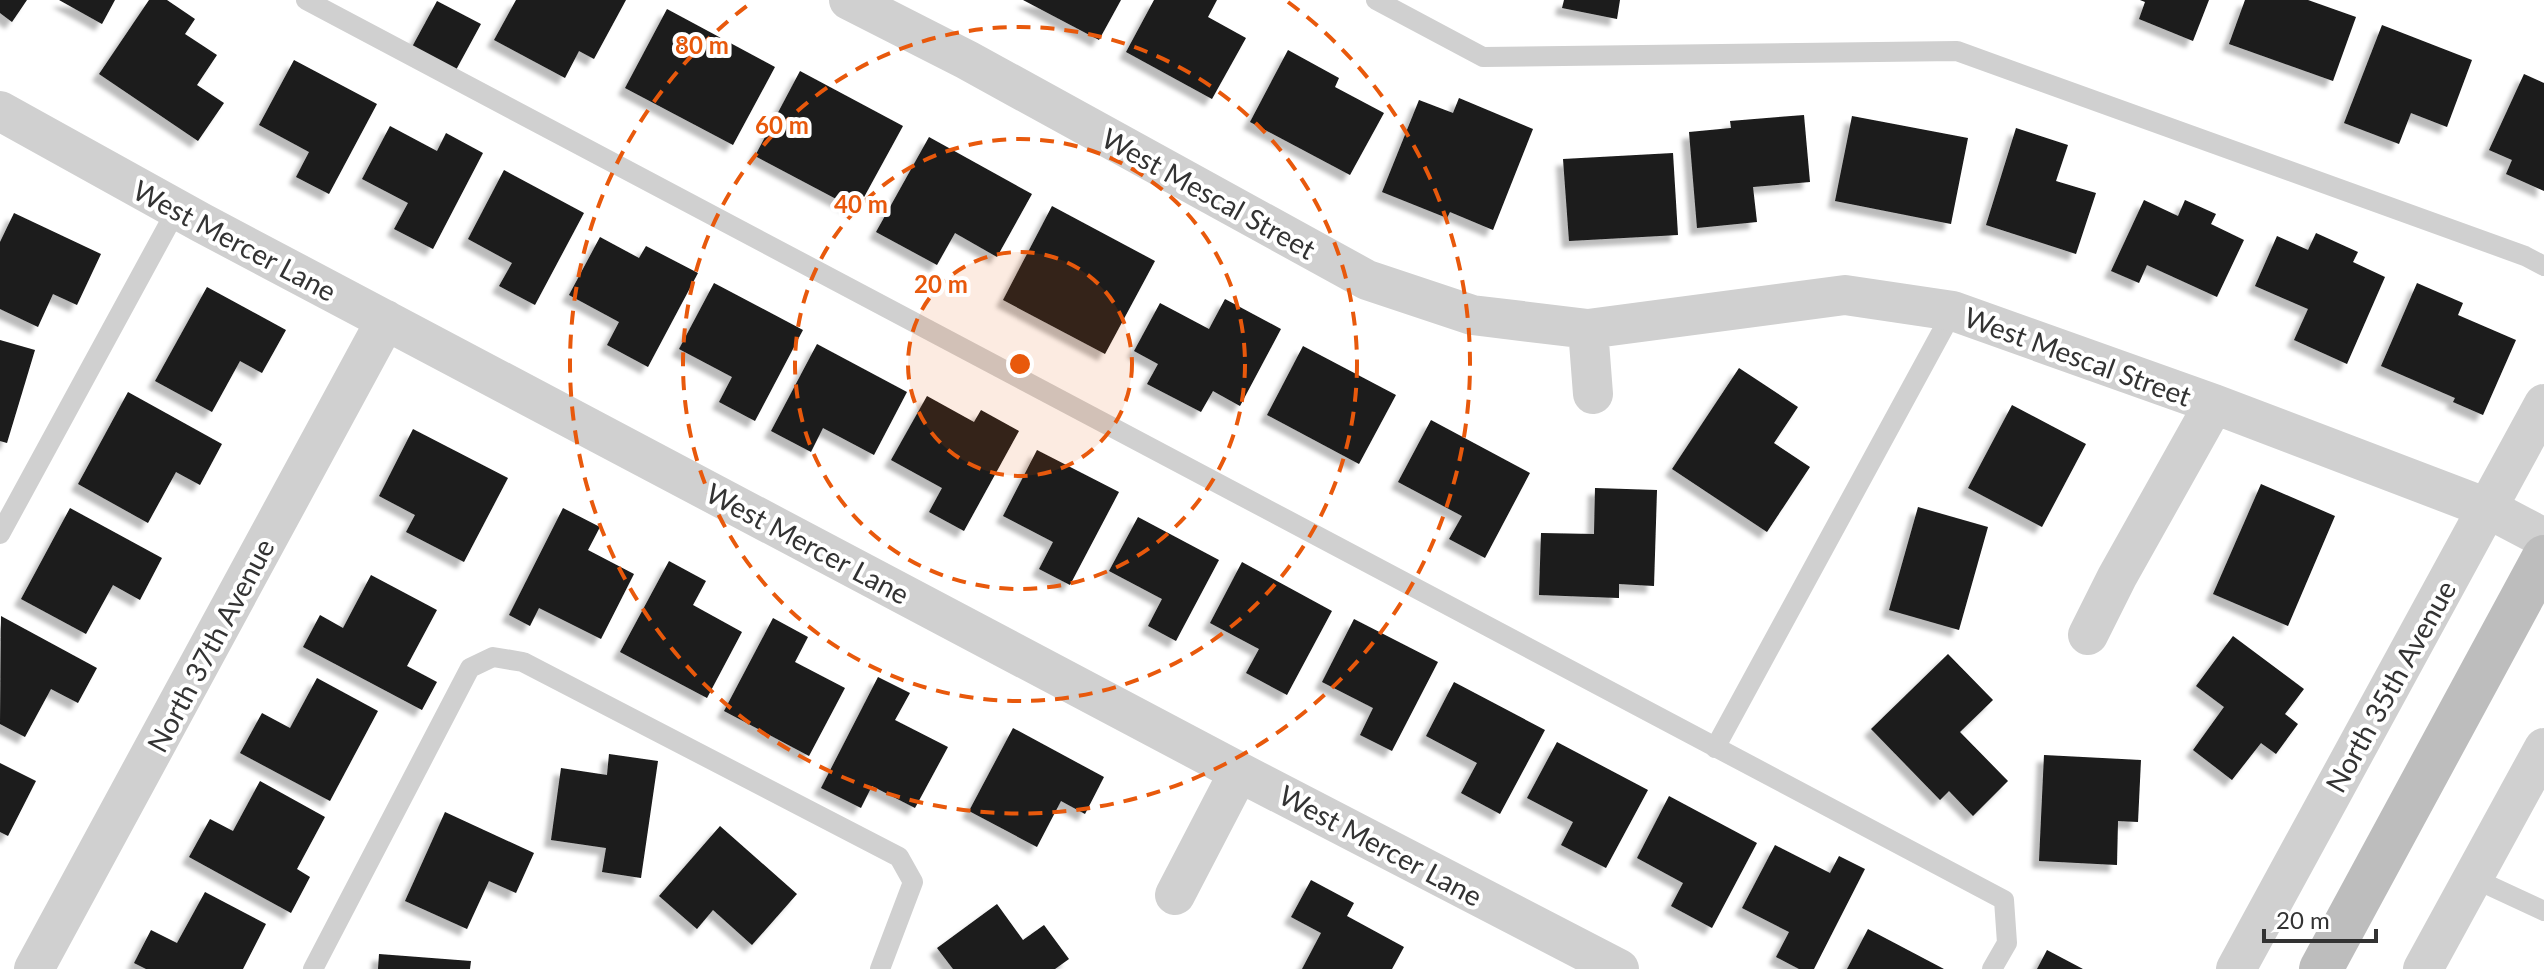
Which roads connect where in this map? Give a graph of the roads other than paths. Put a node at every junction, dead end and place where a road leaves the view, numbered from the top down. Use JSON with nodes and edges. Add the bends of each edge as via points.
{"nodes":[{"id":1,"x":306,"y":0,"type":"edge"},
{"id":2,"x":849,"y":0,"type":"edge"},
{"id":3,"x":1376,"y":0,"type":"edge"},
{"id":4,"x":0,"y":111,"type":"edge"},
{"id":5,"x":177,"y":209,"type":"junction"},
{"id":6,"x":2544,"y":266,"type":"edge"},
{"id":7,"x":1953,"y":311,"type":"junction"},
{"id":8,"x":386,"y":320,"type":"junction"},
{"id":9,"x":1588,"y":329,"type":"junction"},
{"id":10,"x":1593,"y":394,"type":"dead end"},
{"id":11,"x":2214,"y":404,"type":"junction"},
{"id":12,"x":2544,"y":404,"type":"edge"},
{"id":13,"x":2487,"y":508,"type":"junction"},
{"id":14,"x":0,"y":534,"type":"edge"},
{"id":15,"x":2544,"y":538,"type":"edge"},
{"id":16,"x":2544,"y":557,"type":"edge"},
{"id":17,"x":2088,"y":635,"type":"dead end"},
{"id":18,"x":1715,"y":748,"type":"junction"},
{"id":19,"x":2544,"y":748,"type":"edge"},
{"id":20,"x":1239,"y":772,"type":"junction"},
{"id":21,"x":2473,"y":878,"type":"junction"},
{"id":22,"x":1175,"y":895,"type":"dead end"},
{"id":23,"x":2544,"y":911,"type":"edge"},
{"id":24,"x":34,"y":969,"type":"edge"},
{"id":25,"x":313,"y":969,"type":"edge"},
{"id":26,"x":880,"y":969,"type":"edge"},
{"id":27,"x":1619,"y":969,"type":"edge"},
{"id":28,"x":1992,"y":969,"type":"edge"},
{"id":29,"x":2236,"y":969,"type":"edge"},
{"id":30,"x":2321,"y":969,"type":"edge"},
{"id":31,"x":2423,"y":969,"type":"edge"}],
"edges":[{"from":1,"to":18,"type":"lane"},
{"from":2,"to":9,"type":"street","name":"West Mescal Street","via":[[1367,280],[1472,315]]},
{"from":3,"to":6,"type":"lane","via":[[1483,57],[1957,51]]},
{"from":4,"to":5,"type":"street","name":"West Mercer Lane"},
{"from":5,"to":8,"type":"street","name":"West Mercer Lane"},
{"from":5,"to":14,"type":"lane"},
{"from":7,"to":9,"type":"street","name":"West Mescal Street","via":[[1845,295]]},
{"from":7,"to":11,"type":"street","name":"West Mescal Street"},
{"from":7,"to":18,"type":"lane"},
{"from":8,"to":20,"type":"street","name":"West Mercer Lane"},
{"from":8,"to":24,"type":"street","name":"North 37th Avenue"},
{"from":9,"to":10,"type":"street"},
{"from":11,"to":13,"type":"street","name":"West Mescal Street"},
{"from":11,"to":17,"type":"street"},
{"from":12,"to":13,"type":"street","name":"North 35th Avenue"},
{"from":13,"to":15,"type":"street","name":"West Mescal Street"},
{"from":13,"to":29,"type":"street","name":"North 35th Avenue"},
{"from":16,"to":30,"type":"main road"},
{"from":18,"to":28,"type":"lane","via":[[2004,900],[2007,943]]},
{"from":19,"to":21,"type":"street"},
{"from":20,"to":22,"type":"street"},
{"from":20,"to":27,"type":"street","name":"West Mercer Lane"},
{"from":21,"to":23,"type":"lane"},
{"from":21,"to":31,"type":"street"},
{"from":25,"to":26,"type":"lane","via":[[470,668],[493,657],[523,662],[899,857],[913,882]]}]}
